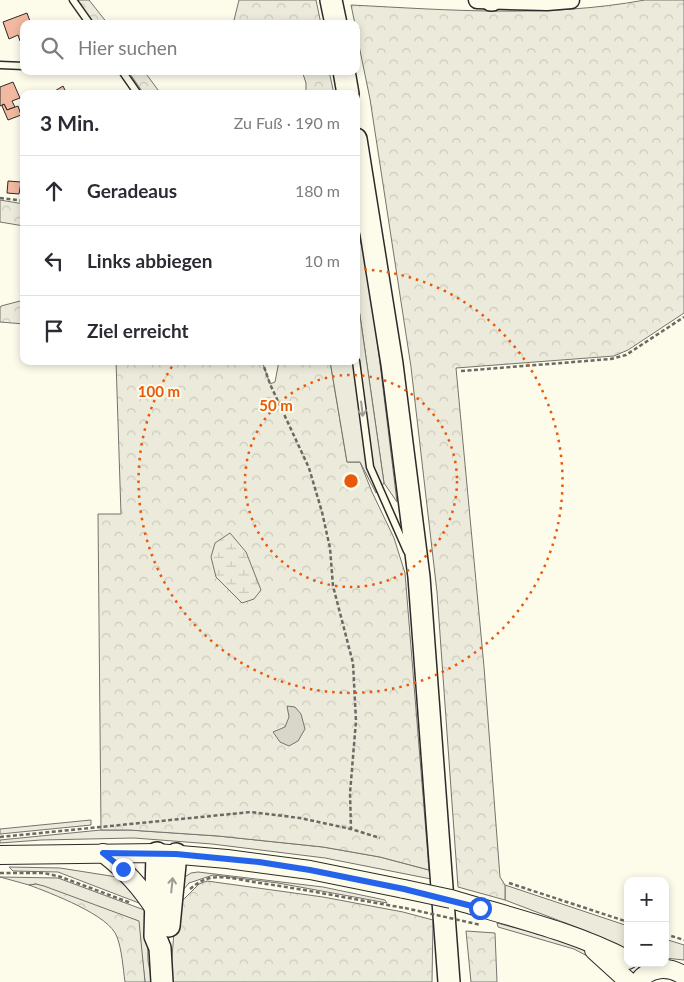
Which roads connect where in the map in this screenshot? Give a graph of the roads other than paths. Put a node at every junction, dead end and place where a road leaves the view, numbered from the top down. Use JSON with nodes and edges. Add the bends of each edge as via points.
{"nodes":[{"id":1,"x":73,"y":0,"type":"edge"},
{"id":2,"x":477,"y":0,"type":"edge"},
{"id":3,"x":491,"y":0,"type":"edge"},
{"id":4,"x":571,"y":0,"type":"edge"},
{"id":5,"x":87,"y":20,"type":"edge"},
{"id":6,"x":0,"y":65,"type":"edge"},
{"id":7,"x":20,"y":66,"type":"edge"},
{"id":8,"x":125,"y":75,"type":"edge"},
{"id":9,"x":345,"y":75,"type":"edge"},
{"id":10,"x":135,"y":90,"type":"edge"},
{"id":11,"x":347,"y":90,"type":"edge"},
{"id":12,"x":360,"y":162,"type":"edge"},
{"id":13,"x":368,"y":206,"type":"junction"},
{"id":14,"x":360,"y":226,"type":"edge"},
{"id":15,"x":357,"y":365,"type":"edge"},
{"id":16,"x":419,"y":577,"type":"junction"},
{"id":17,"x":103,"y":853,"type":"junction"},
{"id":18,"x":167,"y":854,"type":"junction"},
{"id":19,"x":0,"y":855,"type":"edge"},
{"id":20,"x":156,"y":911,"type":"junction"},
{"id":21,"x":584,"y":941,"type":"junction"},
{"id":22,"x":160,"y":948,"type":"junction"},
{"id":23,"x":624,"y":958,"type":"edge"},
{"id":24,"x":636,"y":967,"type":"edge"},
{"id":25,"x":684,"y":976,"type":"edge"},
{"id":26,"x":644,"y":977,"type":"edge"},
{"id":27,"x":162,"y":982,"type":"edge"},
{"id":28,"x":449,"y":982,"type":"edge"},
{"id":29,"x":629,"y":982,"type":"edge"}],
"edges":[{"from":1,"to":5,"type":"lane"},
{"from":2,"to":3,"type":"street"},
{"from":3,"to":4,"type":"street"},
{"from":6,"to":7,"type":"lane"},
{"from":8,"to":10,"type":"lane"},
{"from":9,"to":11,"type":"highway"},
{"from":12,"to":13,"type":"highway"},
{"from":13,"to":14,"type":"lane"},
{"from":13,"to":16,"type":"highway"},
{"from":15,"to":16,"type":"lane","one_way":true,"via":[[370,467]]},
{"from":16,"to":28,"type":"highway"},
{"from":17,"to":18,"type":"main road"},
{"from":17,"to":19,"type":"main road"},
{"from":17,"to":20,"type":"main road","via":[[134,880]]},
{"from":18,"to":20,"type":"highway"},
{"from":18,"to":21,"type":"main road","bridge":true,"via":[[259,862],[404,889],[481,917],[520,918]]},
{"from":22,"to":18,"type":"highway","one_way":true,"via":[[168,939]]},
{"from":20,"to":22,"type":"highway","via":[[155,936]]},
{"from":21,"to":23,"type":"main road"},
{"from":21,"to":29,"type":"main road"},
{"from":22,"to":27,"type":"highway"},
{"from":24,"to":26,"type":"main road"},
{"from":25,"to":26,"type":"main road","via":[[669,969],[660,969]]}]}
